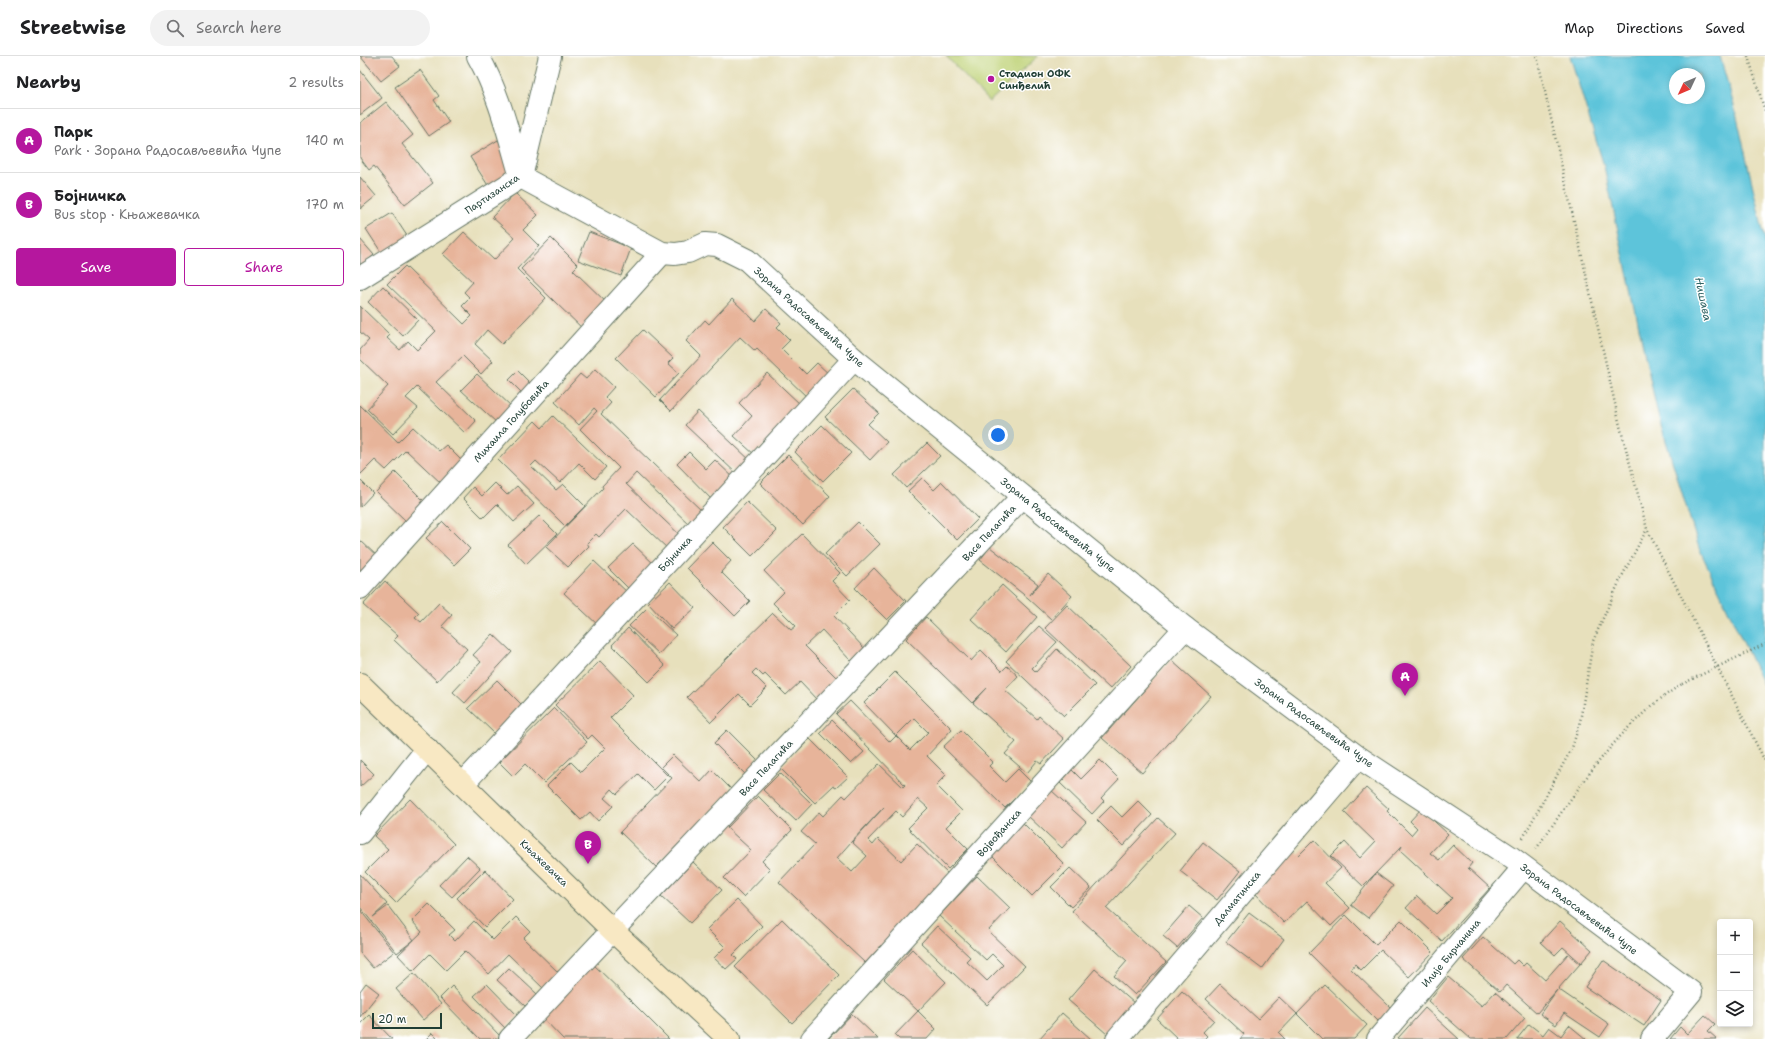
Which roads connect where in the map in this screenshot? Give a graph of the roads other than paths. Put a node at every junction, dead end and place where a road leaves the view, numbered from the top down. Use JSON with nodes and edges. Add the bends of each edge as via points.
{"nodes":[{"id":1,"x":478,"y":56,"type":"edge"},
{"id":2,"x":550,"y":56,"type":"edge"},
{"id":3,"x":522,"y":177,"type":"junction"},
{"id":4,"x":662,"y":253,"type":"junction"},
{"id":5,"x":360,"y":278,"type":"edge"},
{"id":6,"x":854,"y":359,"type":"junction"},
{"id":7,"x":1022,"y":497,"type":"junction"},
{"id":8,"x":360,"y":588,"type":"edge"},
{"id":9,"x":1186,"y":628,"type":"junction"},
{"id":10,"x":360,"y":684,"type":"edge"},
{"id":11,"x":427,"y":749,"type":"junction"},
{"id":12,"x":1358,"y":757,"type":"junction"},
{"id":13,"x":463,"y":784,"type":"junction"},
{"id":14,"x":360,"y":832,"type":"edge"},
{"id":15,"x":1518,"y":863,"type":"junction"},
{"id":16,"x":614,"y":931,"type":"junction"},
{"id":17,"x":510,"y":1039,"type":"edge"},
{"id":18,"x":729,"y":1039,"type":"edge"},
{"id":19,"x":812,"y":1039,"type":"edge"},
{"id":20,"x":1117,"y":1039,"type":"edge"},
{"id":21,"x":1378,"y":1039,"type":"edge"},
{"id":22,"x":1652,"y":1039,"type":"edge"}],
"edges":[{"from":1,"to":3,"type":"street","via":[[505,122]]},
{"from":2,"to":3,"type":"street","name":"Партизанска"},
{"from":3,"to":4,"type":"street","name":"Зорана Радосављевића Чупе"},
{"from":3,"to":5,"type":"street","name":"Партизанска"},
{"from":4,"to":6,"type":"street","name":"Зорана Радосављевића Чупе","via":[[688,252],[705,244],[730,249],[747,260]]},
{"from":4,"to":8,"type":"street","name":"Михаила Голубовића"},
{"from":6,"to":7,"type":"street","name":"Зорана Радосављевића Чупе"},
{"from":6,"to":13,"type":"street","name":"Бојничка"},
{"from":7,"to":9,"type":"street","name":"Зорана Радосављевића Чупе"},
{"from":7,"to":16,"type":"street","name":"Васе Пелагића"},
{"from":9,"to":12,"type":"street","name":"Зорана Радосављевића Чупе"},
{"from":9,"to":19,"type":"street","name":"Војвођанска"},
{"from":10,"to":11,"type":"main road","name":"Књажевачка"},
{"from":11,"to":13,"type":"main road","name":"Књажевачка"},
{"from":11,"to":14,"type":"street"},
{"from":12,"to":15,"type":"street","name":"Зорана Радосављевића Чупе"},
{"from":12,"to":20,"type":"street","name":"Далматинска"},
{"from":13,"to":16,"type":"main road","name":"Књажевачка"},
{"from":15,"to":21,"type":"street","name":"Илије Бирчанина"},
{"from":15,"to":22,"type":"street","name":"Зорана Радосављевића Чупе","via":[[1691,992]]},
{"from":16,"to":17,"type":"street","name":"Васе Пелагића"},
{"from":16,"to":18,"type":"main road","name":"Књажевачка"}]}
